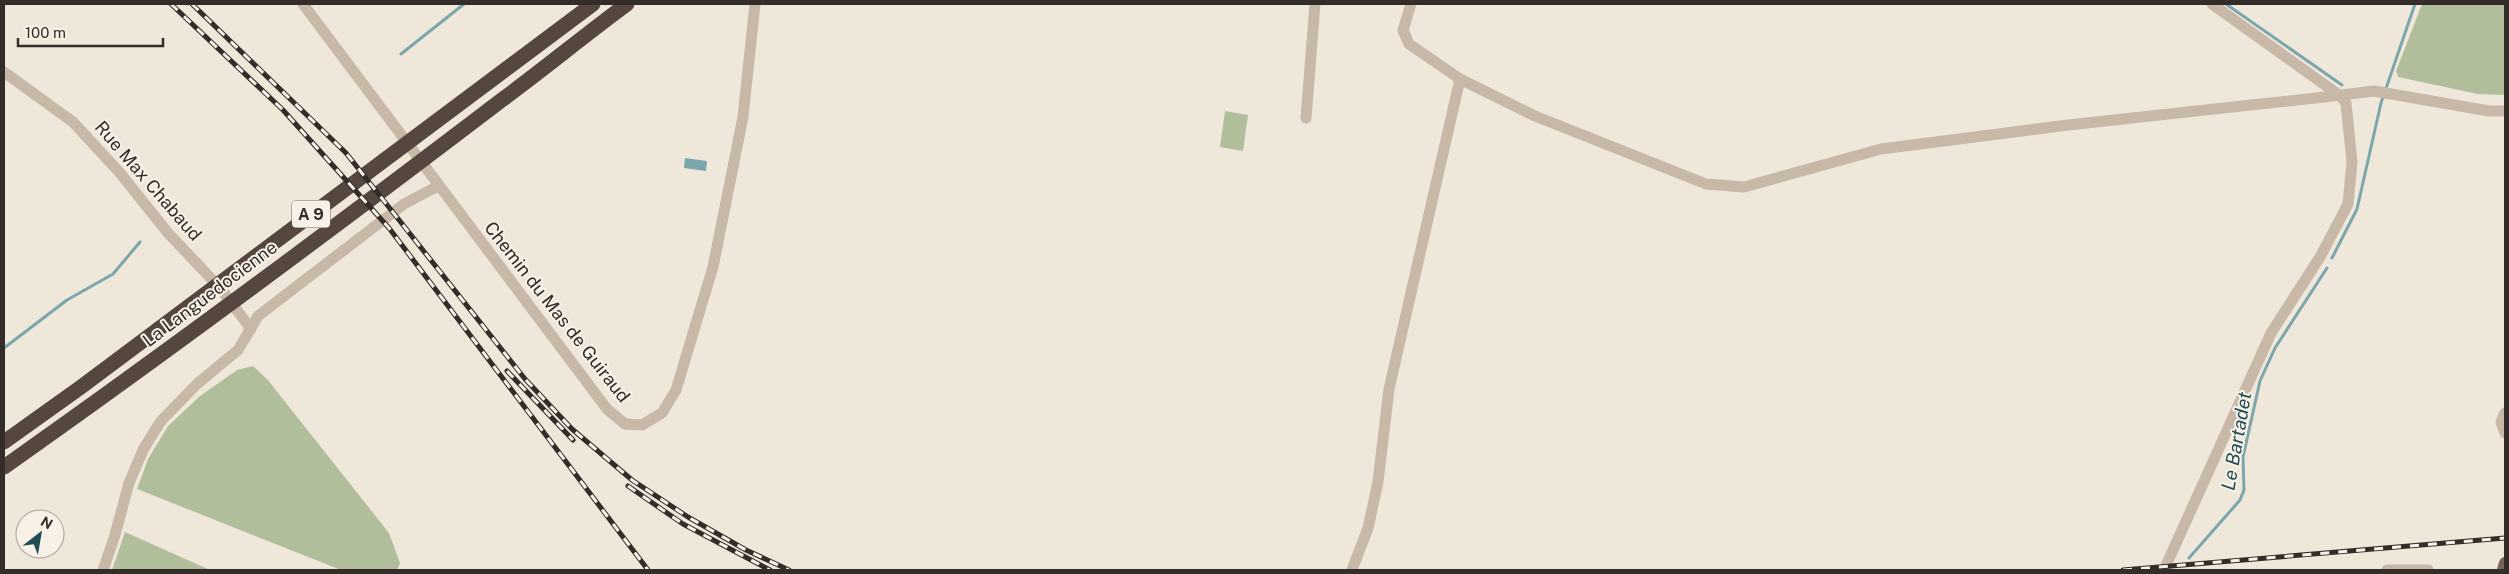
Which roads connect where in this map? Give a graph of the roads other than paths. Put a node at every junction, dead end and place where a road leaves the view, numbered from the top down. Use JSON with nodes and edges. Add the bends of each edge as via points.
{"nodes":[{"id":1,"x":593,"y":4,"type":"edge"},
{"id":2,"x":627,"y":4,"type":"edge"},
{"id":3,"x":755,"y":4,"type":"edge"},
{"id":4,"x":1315,"y":4,"type":"edge"},
{"id":5,"x":1411,"y":4,"type":"edge"},
{"id":6,"x":2212,"y":4,"type":"edge"},
{"id":7,"x":306,"y":5,"type":"edge"},
{"id":8,"x":4,"y":72,"type":"edge"},
{"id":9,"x":1460,"y":79,"type":"junction"},
{"id":10,"x":2339,"y":95,"type":"junction"},
{"id":11,"x":2505,"y":112,"type":"edge"},
{"id":12,"x":1306,"y":118,"type":"dead end"},
{"id":13,"x":438,"y":186,"type":"junction"},
{"id":14,"x":251,"y":329,"type":"junction"},
{"id":15,"x":2505,"y":413,"type":"edge"},
{"id":16,"x":2505,"y":433,"type":"edge"},
{"id":17,"x":4,"y":442,"type":"edge"},
{"id":18,"x":4,"y":466,"type":"edge"},
{"id":19,"x":2505,"y":563,"type":"edge"},
{"id":20,"x":103,"y":570,"type":"edge"},
{"id":21,"x":1352,"y":570,"type":"edge"},
{"id":22,"x":2164,"y":570,"type":"edge"},
{"id":23,"x":2387,"y":570,"type":"edge"},
{"id":24,"x":2428,"y":570,"type":"edge"},
{"id":25,"x":2503,"y":570,"type":"edge"}],
"edges":[{"from":1,"to":17,"type":"highway","name":"La Languedocienne","number":"A 9"},
{"from":2,"to":18,"type":"highway","name":"La Languedocienne","number":"A 9","via":[[94,404]]},
{"from":3,"to":13,"type":"street","name":"Chemin du Mas de Guiraud","via":[[743,118],[713,267],[676,390],[662,413],[642,425],[625,424],[607,409]]},
{"from":4,"to":12,"type":"street"},
{"from":5,"to":9,"type":"street","via":[[1403,30],[1409,44]]},
{"from":6,"to":10,"type":"street"},
{"from":7,"to":13,"type":"street","name":"Chemin du Mas de Guiraud"},
{"from":8,"to":14,"type":"street","name":"Rue Max Chabaud","via":[[73,122],[120,173],[168,233],[221,289]]},
{"from":9,"to":10,"type":"street","via":[[1535,116],[1706,184],[1744,187],[1881,149]]},
{"from":9,"to":21,"type":"street","via":[[1389,390],[1378,482],[1368,528]]},
{"from":10,"to":11,"type":"street","via":[[2374,91],[2489,112]]},
{"from":10,"to":22,"type":"street","via":[[2346,103],[2352,162],[2348,204],[2320,257],[2271,333]]},
{"from":13,"to":14,"type":"street","via":[[404,204],[276,301],[258,316]]},
{"from":14,"to":20,"type":"street","via":[[238,350],[179,401],[152,434],[129,483]]},
{"from":15,"to":16,"type":"street","via":[[2501,422]]},
{"from":19,"to":25,"type":"main road"},
{"from":23,"to":24,"type":"street"}]}
